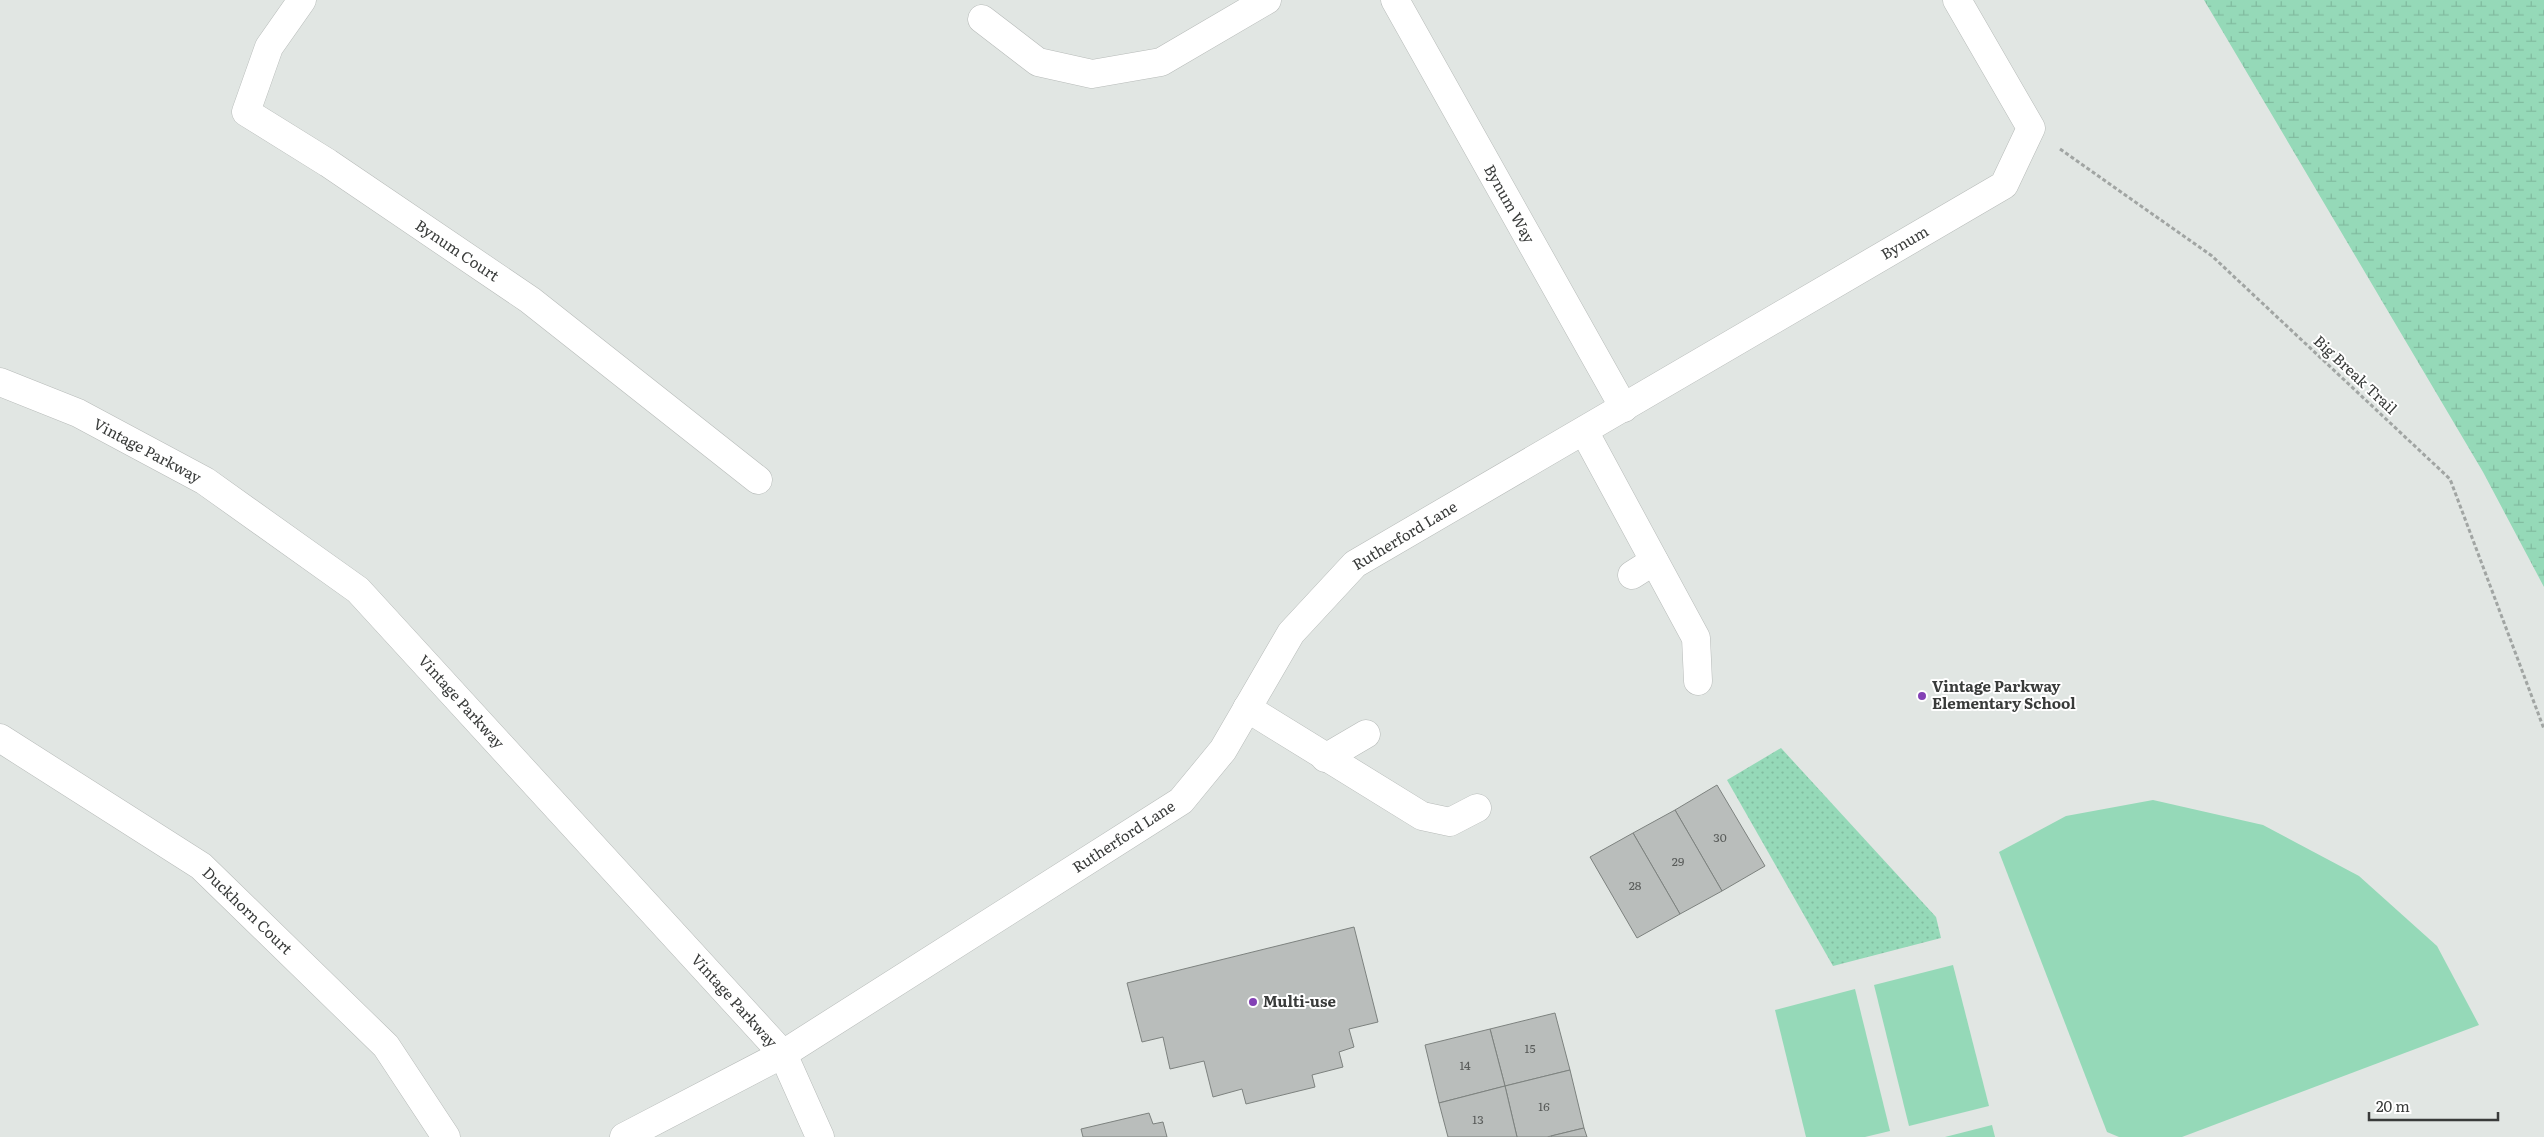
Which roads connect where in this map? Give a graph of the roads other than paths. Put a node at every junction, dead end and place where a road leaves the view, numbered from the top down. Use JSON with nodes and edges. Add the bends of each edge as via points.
{"nodes":[{"id":1,"x":302,"y":0,"type":"edge"},
{"id":2,"x":1267,"y":0,"type":"edge"},
{"id":3,"x":1395,"y":0,"type":"edge"},
{"id":4,"x":1957,"y":0,"type":"edge"},
{"id":5,"x":982,"y":19,"type":"dead end"},
{"id":6,"x":0,"y":382,"type":"edge"},
{"id":7,"x":1624,"y":408,"type":"junction"},
{"id":8,"x":1584,"y":431,"type":"junction"},
{"id":9,"x":758,"y":480,"type":"dead end"},
{"id":10,"x":1698,"y":681,"type":"dead end"},
{"id":11,"x":1247,"y":708,"type":"junction"},
{"id":12,"x":1366,"y":734,"type":"dead end"},
{"id":13,"x":0,"y":738,"type":"edge"},
{"id":14,"x":1326,"y":758,"type":"junction"},
{"id":15,"x":1477,"y":808,"type":"dead end"},
{"id":16,"x":783,"y":1054,"type":"junction"},
{"id":17,"x":446,"y":1137,"type":"edge"},
{"id":18,"x":624,"y":1137,"type":"edge"},
{"id":19,"x":820,"y":1137,"type":"edge"}],
"edges":[{"from":1,"to":9,"type":"street","name":"Bynum Court","via":[[268,47],[246,112],[328,163],[530,300]]},
{"from":2,"to":5,"type":"street","via":[[1161,62],[1092,74],[1038,62]]},
{"from":3,"to":7,"type":"street","name":"Bynum Way"},
{"from":4,"to":7,"type":"street","name":"Bynum","via":[[2031,128],[2004,185]]},
{"from":6,"to":16,"type":"street","name":"Vintage Parkway","via":[[78,413],[205,481],[358,590]]},
{"from":7,"to":8,"type":"street","name":"Rutherford Lane"},
{"from":8,"to":10,"type":"street","via":[[1643,568],[1696,638]]},
{"from":8,"to":11,"type":"street","name":"Rutherford Lane","via":[[1355,564],[1291,633]]},
{"from":11,"to":14,"type":"street"},
{"from":11,"to":16,"type":"street","name":"Rutherford Lane","via":[[1223,750],[1181,801]]},
{"from":12,"to":14,"type":"street"},
{"from":13,"to":17,"type":"street","name":"Duckhorn Court","via":[[201,866],[386,1046]]},
{"from":14,"to":15,"type":"street","via":[[1422,816],[1450,822]]},
{"from":16,"to":18,"type":"street","name":"Rutherford Lane"},
{"from":16,"to":19,"type":"street","name":"Vintage Parkway"}]}
